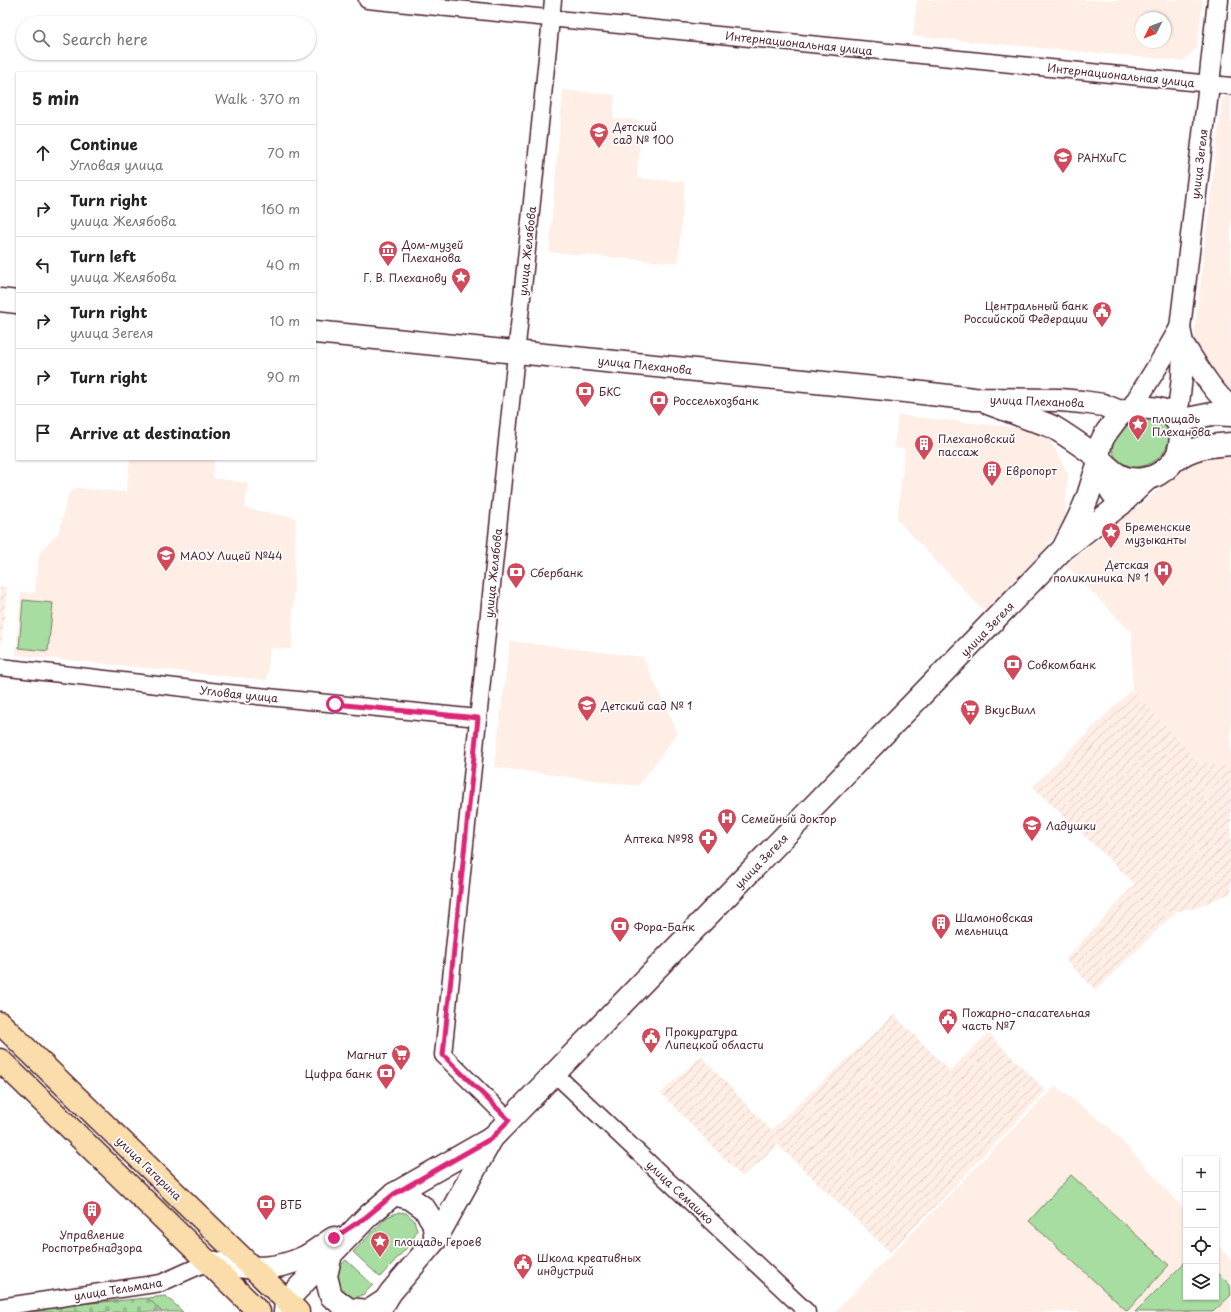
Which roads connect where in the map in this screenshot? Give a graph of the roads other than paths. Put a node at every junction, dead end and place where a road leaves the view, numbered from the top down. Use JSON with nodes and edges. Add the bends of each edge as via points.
{"nodes":[{"id":1,"x":367,"y":0,"type":"edge"},
{"id":2,"x":553,"y":0,"type":"edge"},
{"id":3,"x":1218,"y":0,"type":"edge"},
{"id":4,"x":551,"y":18,"type":"junction"},
{"id":5,"x":1209,"y":84,"type":"junction"},
{"id":6,"x":1231,"y":86,"type":"edge"},
{"id":7,"x":0,"y":300,"type":"edge"},
{"id":8,"x":16,"y":302,"type":"edge"},
{"id":9,"x":316,"y":332,"type":"edge"},
{"id":10,"x":1182,"y":336,"type":"junction"},
{"id":11,"x":516,"y":352,"type":"junction"},
{"id":12,"x":974,"y":399,"type":"junction"},
{"id":13,"x":1231,"y":406,"type":"edge"},
{"id":14,"x":1127,"y":411,"type":"junction"},
{"id":15,"x":1231,"y":415,"type":"edge"},
{"id":16,"x":1176,"y":419,"type":"junction"},
{"id":17,"x":1231,"y":444,"type":"edge"},
{"id":18,"x":1100,"y":460,"type":"junction"},
{"id":19,"x":1175,"y":460,"type":"junction"},
{"id":20,"x":1148,"y":478,"type":"junction"},
{"id":21,"x":1121,"y":504,"type":"junction"},
{"id":22,"x":1062,"y":550,"type":"junction"},
{"id":23,"x":0,"y":667,"type":"edge"},
{"id":24,"x":478,"y":718,"type":"junction"},
{"id":25,"x":0,"y":1023,"type":"edge"},
{"id":26,"x":0,"y":1060,"type":"edge"},
{"id":27,"x":554,"y":1073,"type":"junction"},
{"id":28,"x":509,"y":1120,"type":"junction"},
{"id":29,"x":492,"y":1138,"type":"junction"},
{"id":30,"x":394,"y":1194,"type":"junction"},
{"id":31,"x":366,"y":1217,"type":"junction"},
{"id":32,"x":436,"y":1239,"type":"junction"},
{"id":33,"x":331,"y":1254,"type":"junction"},
{"id":34,"x":208,"y":1262,"type":"junction"},
{"id":35,"x":253,"y":1269,"type":"junction"},
{"id":36,"x":382,"y":1306,"type":"edge"},
{"id":37,"x":0,"y":1307,"type":"edge"},
{"id":38,"x":290,"y":1308,"type":"edge"},
{"id":39,"x":259,"y":1312,"type":"edge"},
{"id":40,"x":807,"y":1312,"type":"edge"}],
"edges":[{"from":1,"to":4,"type":"street","name":"Интернациональная улица"},
{"from":2,"to":4,"type":"street","name":"улица Желябова"},
{"from":3,"to":5,"type":"street","name":"улица Зегеля"},
{"from":4,"to":5,"type":"street","name":"Интернациональная улица"},
{"from":4,"to":11,"type":"street","name":"улица Желябова"},
{"from":5,"to":6,"type":"street","name":"Интернациональная улица"},
{"from":5,"to":10,"type":"street","name":"улица Зегеля"},
{"from":7,"to":8,"type":"main road"},
{"from":9,"to":11,"type":"main road","name":"улица Плеханова"},
{"from":10,"to":13,"type":"street","via":[[1202,373]]},
{"from":10,"to":14,"type":"street","name":"улица Зегеля"},
{"from":10,"to":16,"type":"street","name":"улица Зегеля","via":[[1182,377]]},
{"from":11,"to":12,"type":"main road","name":"улица Плеханова"},
{"from":11,"to":24,"type":"street","name":"улица Желябова"},
{"from":12,"to":14,"type":"main road","name":"улица Плеханова","via":[[1060,400],[1103,405]]},
{"from":12,"to":18,"type":"main road","name":"улица Плеханова","via":[[1051,426]]},
{"from":14,"to":16,"type":"main road","via":[[1144,407],[1163,410]]},
{"from":14,"to":18,"type":"main road","via":[[1111,426],[1102,440]]},
{"from":15,"to":16,"type":"main road","via":[[1212,414]]},
{"from":16,"to":19,"type":"main road","via":[[1181,434]]},
{"from":17,"to":19,"type":"main road","via":[[1202,446],[1188,451]]},
{"from":18,"to":20,"type":"main road","via":[[1124,477]]},
{"from":18,"to":21,"type":"main road","via":[[1111,492]]},
{"from":18,"to":22,"type":"main road","name":"улица Зегеля","via":[[1081,514]]},
{"from":19,"to":20,"type":"main road","via":[[1162,472]]},
{"from":20,"to":21,"type":"main road","name":"улица Зегеля"},
{"from":21,"to":22,"type":"main road","name":"улица Зегеля"},
{"from":22,"to":27,"type":"main road","name":"улица Зегеля"},
{"from":23,"to":24,"type":"street","name":"Угловая улица"},
{"from":24,"to":28,"type":"street","name":"улица Желябова","via":[[443,1055]]},
{"from":25,"to":35,"type":"main road","name":"улица Гагарина"},
{"from":26,"to":34,"type":"main road"},
{"from":27,"to":28,"type":"main road","name":"улица Зегеля"},
{"from":27,"to":40,"type":"street","name":"улица Семашко"},
{"from":28,"to":29,"type":"main road","name":"улица Зегеля"},
{"from":29,"to":30,"type":"main road"},
{"from":29,"to":32,"type":"main road"},
{"from":30,"to":31,"type":"main road"},
{"from":30,"to":32,"type":"main road","via":[[410,1198],[424,1208],[433,1222]]},
{"from":31,"to":33,"type":"main road"},
{"from":31,"to":35,"type":"main road","via":[[305,1257],[275,1267]]},
{"from":32,"to":36,"type":"main road"},
{"from":33,"to":36,"type":"main road","via":[[326,1276],[331,1296],[348,1309],[369,1311]]},
{"from":33,"to":38,"type":"main road"},
{"from":34,"to":35,"type":"main road"},
{"from":34,"to":37,"type":"street","name":"улица Тельмана","via":[[161,1283]]},
{"from":34,"to":39,"type":"main road"},
{"from":35,"to":38,"type":"main road","name":"улица Гагарина"}]}
